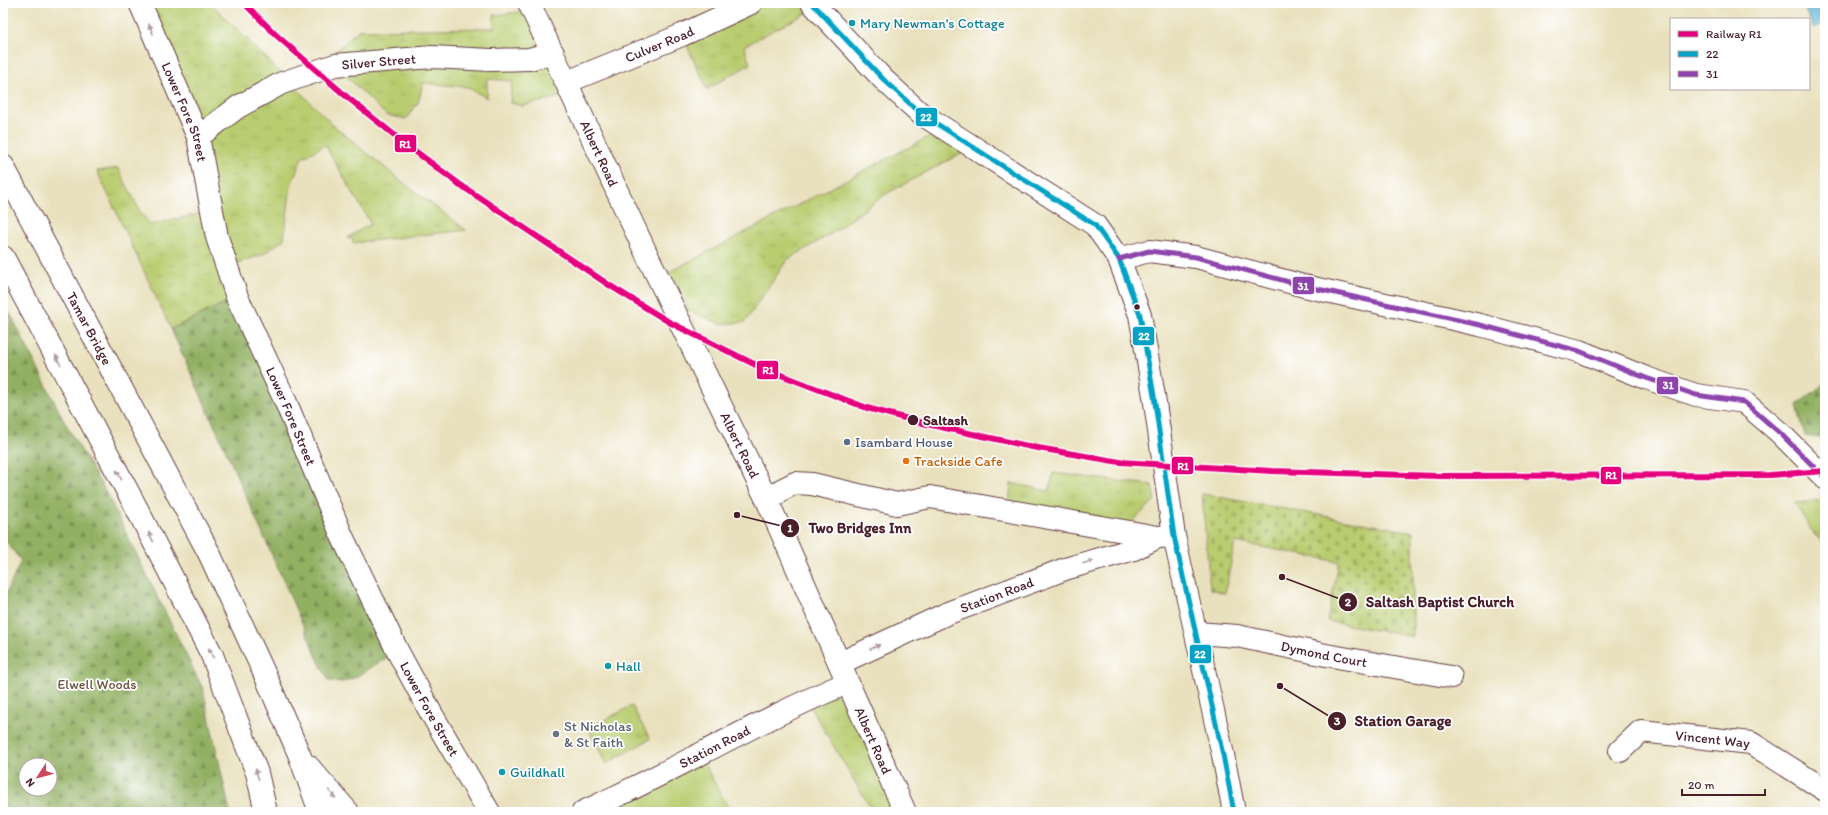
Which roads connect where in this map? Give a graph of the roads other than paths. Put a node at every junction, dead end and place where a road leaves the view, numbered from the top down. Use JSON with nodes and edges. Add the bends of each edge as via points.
{"nodes":[{"id":1,"x":140,"y":3,"type":"edge"},
{"id":2,"x":529,"y":3,"type":"edge"},
{"id":3,"x":751,"y":3,"type":"edge"},
{"id":4,"x":812,"y":3,"type":"edge"},
{"id":5,"x":553,"y":53,"type":"junction"},
{"id":6,"x":567,"y":82,"type":"junction"},
{"id":7,"x":198,"y":137,"type":"junction"},
{"id":8,"x":3,"y":166,"type":"edge"},
{"id":9,"x":3,"y":257,"type":"edge"},
{"id":10,"x":1119,"y":259,"type":"junction"},
{"id":11,"x":1825,"y":478,"type":"edge"},
{"id":12,"x":768,"y":502,"type":"junction"},
{"id":13,"x":1166,"y":536,"type":"junction"},
{"id":14,"x":1197,"y":632,"type":"junction"},
{"id":15,"x":843,"y":673,"type":"junction"},
{"id":16,"x":1451,"y":678,"type":"dead end"},
{"id":17,"x":1620,"y":751,"type":"dead end"},
{"id":18,"x":299,"y":754,"type":"junction"},
{"id":19,"x":1825,"y":790,"type":"edge"},
{"id":20,"x":585,"y":811,"type":"edge"},
{"id":21,"x":266,"y":812,"type":"edge"},
{"id":22,"x":320,"y":812,"type":"edge"},
{"id":23,"x":348,"y":812,"type":"edge"},
{"id":24,"x":489,"y":812,"type":"edge"},
{"id":25,"x":905,"y":812,"type":"edge"},
{"id":26,"x":1234,"y":812,"type":"edge"}],
"edges":[{"from":7,"to":1,"type":"main road","name":"Lower Fore Street","one_way":true},
{"from":2,"to":5,"type":"main road","name":"Albert Road"},
{"from":3,"to":6,"type":"main road","name":"Culver Road","via":[[682,35]]},
{"from":4,"to":10,"type":"main road","via":[[883,79],[920,113],[1094,225]]},
{"from":5,"to":6,"type":"main road","name":"Albert Road"},
{"from":5,"to":7,"type":"main road","name":"Silver Street","via":[[529,59],[432,58],[335,65],[282,83],[238,107]]},
{"from":6,"to":12,"type":"main road","name":"Albert Road","via":[[647,255]]},
{"from":7,"to":24,"type":"main road","name":"Lower Fore Street","via":[[214,226],[237,297],[284,398],[355,564],[406,666]]},
{"from":8,"to":18,"type":"main road","name":"Tamar Bridge","via":[[209,553]]},
{"from":21,"to":9,"type":"main road","one_way":true,"via":[[257,773],[212,654]]},
{"from":10,"to":11,"type":"main road","via":[[1149,251],[1196,257],[1304,286],[1480,324],[1579,351],[1696,395],[1744,402],[1780,433]]},
{"from":10,"to":13,"type":"main road","via":[[1140,315],[1154,396],[1171,510]]},
{"from":12,"to":13,"type":"main road","via":[[781,490],[795,483],[812,484],[897,504],[930,497]]},
{"from":12,"to":15,"type":"main road","name":"Albert Road"},
{"from":13,"to":14,"type":"main road"},
{"from":15,"to":13,"type":"main road","name":"Station Road","one_way":true,"via":[[946,614],[1065,569],[1134,549]]},
{"from":14,"to":16,"type":"main road","name":"Dymond Court","via":[[1237,636]]},
{"from":14,"to":26,"type":"main road"},
{"from":15,"to":20,"type":"main road","name":"Station Road","via":[[675,768]]},
{"from":15,"to":25,"type":"main road","name":"Albert Road"},
{"from":17,"to":19,"type":"main road","name":"Vincent Way","via":[[1641,731],[1751,743]]},
{"from":18,"to":22,"type":"main road"},
{"from":18,"to":23,"type":"main road","one_way":true}]}
